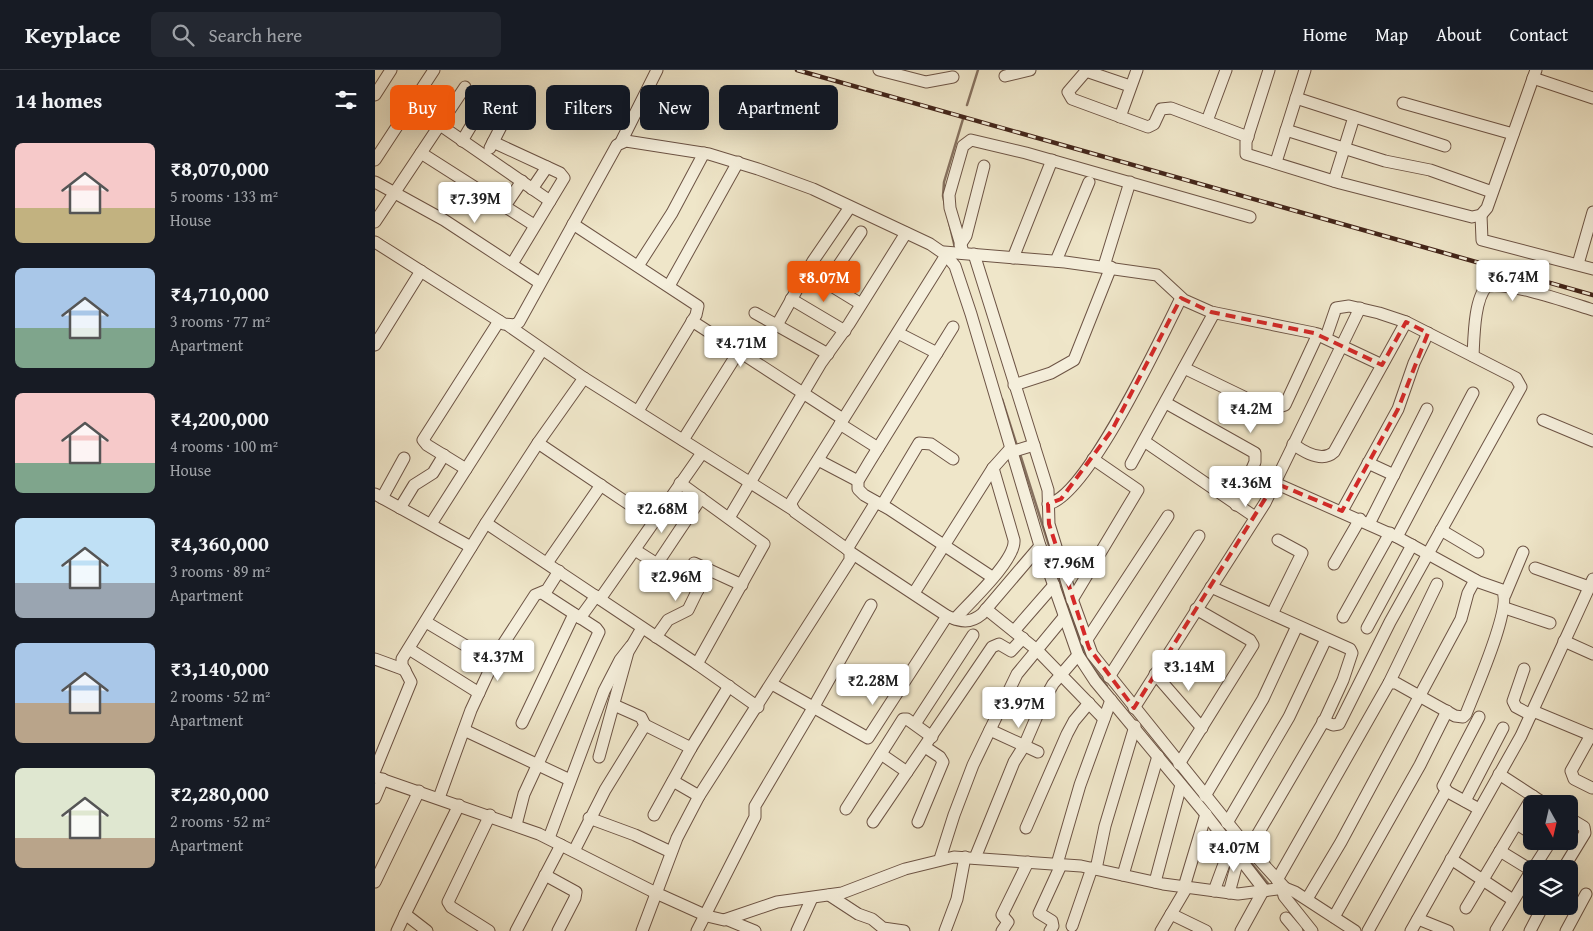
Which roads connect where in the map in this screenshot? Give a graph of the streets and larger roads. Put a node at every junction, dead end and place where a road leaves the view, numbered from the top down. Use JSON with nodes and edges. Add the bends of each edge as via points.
{"nodes":[{"id":1,"x":391,"y":70,"type":"edge"},
{"id":2,"x":434,"y":70,"type":"edge"},
{"id":3,"x":657,"y":70,"type":"edge"},
{"id":4,"x":879,"y":70,"type":"edge"},
{"id":5,"x":1030,"y":70,"type":"edge"},
{"id":6,"x":1087,"y":70,"type":"edge"},
{"id":7,"x":1137,"y":70,"type":"edge"},
{"id":8,"x":1226,"y":70,"type":"edge"},
{"id":9,"x":1269,"y":70,"type":"edge"},
{"id":10,"x":1305,"y":70,"type":"edge"},
{"id":11,"x":1535,"y":74,"type":"edge"},
{"id":12,"x":953,"y":76,"type":"dead end"},
{"id":13,"x":1005,"y":76,"type":"dead end"},
{"id":14,"x":1130,"y":86,"type":"junction"},
{"id":15,"x":465,"y":87,"type":"dead end"},
{"id":16,"x":375,"y":95,"type":"edge"},
{"id":17,"x":1296,"y":98,"type":"junction"},
{"id":18,"x":1593,"y":98,"type":"edge"},
{"id":19,"x":455,"y":102,"type":"edge"},
{"id":20,"x":1403,"y":102,"type":"dead end"},
{"id":21,"x":1120,"y":117,"type":"junction"},
{"id":22,"x":1354,"y":117,"type":"junction"},
{"id":23,"x":1207,"y":121,"type":"junction"},
{"id":24,"x":437,"y":130,"type":"edge"},
{"id":25,"x":447,"y":130,"type":"edge"},
{"id":26,"x":469,"y":130,"type":"edge"},
{"id":27,"x":499,"y":130,"type":"edge"},
{"id":28,"x":1286,"y":130,"type":"junction"},
{"id":29,"x":1513,"y":134,"type":"junction"},
{"id":30,"x":1247,"y":137,"type":"junction"},
{"id":31,"x":462,"y":141,"type":"junction"},
{"id":32,"x":493,"y":142,"type":"junction"},
{"id":33,"x":621,"y":142,"type":"junction"},
{"id":34,"x":1445,"y":146,"type":"dead end"},
{"id":35,"x":1344,"y":148,"type":"junction"},
{"id":36,"x":704,"y":153,"type":"junction"},
{"id":37,"x":421,"y":154,"type":"junction"},
{"id":38,"x":485,"y":156,"type":"junction"},
{"id":39,"x":375,"y":160,"type":"edge"},
{"id":40,"x":1052,"y":160,"type":"junction"},
{"id":41,"x":738,"y":162,"type":"junction"},
{"id":42,"x":1275,"y":162,"type":"junction"},
{"id":43,"x":984,"y":166,"type":"dead end"},
{"id":44,"x":547,"y":167,"type":"junction"},
{"id":45,"x":522,"y":181,"type":"junction"},
{"id":46,"x":1334,"y":181,"type":"junction"},
{"id":47,"x":375,"y":182,"type":"edge"},
{"id":48,"x":1089,"y":182,"type":"dead end"},
{"id":49,"x":1129,"y":182,"type":"junction"},
{"id":50,"x":532,"y":189,"type":"junction"},
{"id":51,"x":1492,"y":192,"type":"junction"},
{"id":52,"x":394,"y":194,"type":"junction"},
{"id":53,"x":550,"y":201,"type":"junction"},
{"id":54,"x":505,"y":206,"type":"junction"},
{"id":55,"x":850,"y":207,"type":"junction"},
{"id":56,"x":1593,"y":212,"type":"edge"},
{"id":57,"x":1481,"y":215,"type":"junction"},
{"id":58,"x":1250,"y":217,"type":"dead end"},
{"id":59,"x":375,"y":222,"type":"edge"},
{"id":60,"x":573,"y":224,"type":"junction"},
{"id":61,"x":534,"y":225,"type":"junction"},
{"id":62,"x":861,"y":232,"type":"dead end"},
{"id":63,"x":906,"y":233,"type":"junction"},
{"id":64,"x":375,"y":242,"type":"edge"},
{"id":65,"x":957,"y":252,"type":"junction"},
{"id":66,"x":1013,"y":258,"type":"junction"},
{"id":67,"x":1056,"y":261,"type":"junction"},
{"id":68,"x":512,"y":264,"type":"junction"},
{"id":69,"x":1577,"y":264,"type":"junction"},
{"id":70,"x":638,"y":266,"type":"junction"},
{"id":71,"x":1107,"y":267,"type":"junction"},
{"id":72,"x":1593,"y":269,"type":"edge"},
{"id":73,"x":421,"y":270,"type":"junction"},
{"id":74,"x":540,"y":283,"type":"junction"},
{"id":75,"x":669,"y":286,"type":"junction"},
{"id":76,"x":1181,"y":298,"type":"junction"},
{"id":77,"x":791,"y":299,"type":"junction"},
{"id":78,"x":861,"y":304,"type":"junction"},
{"id":79,"x":1360,"y":308,"type":"junction"},
{"id":80,"x":1593,"y":310,"type":"edge"},
{"id":81,"x":755,"y":313,"type":"dead end"},
{"id":82,"x":1214,"y":313,"type":"junction"},
{"id":83,"x":692,"y":320,"type":"junction"},
{"id":84,"x":1406,"y":322,"type":"junction"},
{"id":85,"x":504,"y":324,"type":"junction"},
{"id":86,"x":777,"y":326,"type":"junction"},
{"id":87,"x":953,"y":328,"type":"dead end"},
{"id":88,"x":845,"y":331,"type":"junction"},
{"id":89,"x":898,"y":333,"type":"junction"},
{"id":90,"x":1428,"y":333,"type":"junction"},
{"id":91,"x":1322,"y":336,"type":"junction"},
{"id":92,"x":375,"y":345,"type":"edge"},
{"id":93,"x":1343,"y":345,"type":"junction"},
{"id":94,"x":542,"y":350,"type":"junction"},
{"id":95,"x":739,"y":351,"type":"junction"},
{"id":96,"x":937,"y":353,"type":"junction"},
{"id":97,"x":828,"y":354,"type":"junction"},
{"id":98,"x":1473,"y":356,"type":"junction"},
{"id":99,"x":1383,"y":365,"type":"junction"},
{"id":100,"x":1184,"y":368,"type":"junction"},
{"id":101,"x":584,"y":378,"type":"junction"},
{"id":102,"x":1014,"y":385,"type":"junction"},
{"id":103,"x":1473,"y":393,"type":"dead end"},
{"id":104,"x":804,"y":394,"type":"junction"},
{"id":105,"x":1244,"y":397,"type":"dead end"},
{"id":106,"x":1166,"y":403,"type":"junction"},
{"id":107,"x":1271,"y":409,"type":"dead end"},
{"id":108,"x":1427,"y":409,"type":"dead end"},
{"id":109,"x":638,"y":411,"type":"junction"},
{"id":110,"x":1543,"y":420,"type":"dead end"},
{"id":111,"x":841,"y":421,"type":"junction"},
{"id":112,"x":683,"y":440,"type":"junction"},
{"id":113,"x":1144,"y":441,"type":"junction"},
{"id":114,"x":1593,"y":441,"type":"edge"},
{"id":115,"x":538,"y":442,"type":"junction"},
{"id":116,"x":1293,"y":444,"type":"junction"},
{"id":117,"x":878,"y":448,"type":"junction"},
{"id":118,"x":1019,"y":449,"type":"junction"},
{"id":119,"x":702,"y":453,"type":"junction"},
{"id":120,"x":444,"y":456,"type":"junction"},
{"id":121,"x":404,"y":458,"type":"dead end"},
{"id":122,"x":953,"y":459,"type":"dead end"},
{"id":123,"x":1093,"y":459,"type":"junction"},
{"id":124,"x":818,"y":460,"type":"junction"},
{"id":125,"x":1368,"y":463,"type":"junction"},
{"id":126,"x":1131,"y":464,"type":"dead end"},
{"id":127,"x":993,"y":468,"type":"junction"},
{"id":128,"x":466,"y":469,"type":"junction"},
{"id":129,"x":1393,"y":475,"type":"junction"},
{"id":130,"x":858,"y":481,"type":"junction"},
{"id":131,"x":1275,"y":482,"type":"junction"},
{"id":132,"x":680,"y":483,"type":"junction"},
{"id":133,"x":752,"y":483,"type":"junction"},
{"id":134,"x":601,"y":485,"type":"junction"},
{"id":135,"x":379,"y":496,"type":"edge"},
{"id":136,"x":701,"y":498,"type":"junction"},
{"id":137,"x":879,"y":504,"type":"junction"},
{"id":138,"x":1048,"y":504,"type":"junction"},
{"id":139,"x":1236,"y":505,"type":"junction"},
{"id":140,"x":400,"y":508,"type":"junction"},
{"id":141,"x":792,"y":509,"type":"junction"},
{"id":142,"x":1342,"y":512,"type":"junction"},
{"id":143,"x":1168,"y":516,"type":"dead end"},
{"id":144,"x":729,"y":518,"type":"junction"},
{"id":145,"x":1255,"y":518,"type":"junction"},
{"id":146,"x":654,"y":521,"type":"junction"},
{"id":147,"x":1365,"y":522,"type":"junction"},
{"id":148,"x":486,"y":523,"type":"junction"},
{"id":149,"x":431,"y":524,"type":"junction"},
{"id":150,"x":1441,"y":530,"type":"junction"},
{"id":151,"x":1393,"y":535,"type":"junction"},
{"id":152,"x":1199,"y":536,"type":"dead end"},
{"id":153,"x":1278,"y":540,"type":"dead end"},
{"id":154,"x":1412,"y":545,"type":"junction"},
{"id":155,"x":943,"y":546,"type":"junction"},
{"id":156,"x":1040,"y":546,"type":"junction"},
{"id":157,"x":471,"y":547,"type":"junction"},
{"id":158,"x":635,"y":550,"type":"junction"},
{"id":159,"x":849,"y":550,"type":"junction"},
{"id":160,"x":1478,"y":552,"type":"dead end"},
{"id":161,"x":1523,"y":552,"type":"dead end"},
{"id":162,"x":1428,"y":554,"type":"junction"},
{"id":163,"x":547,"y":563,"type":"junction"},
{"id":164,"x":694,"y":563,"type":"dead end"},
{"id":165,"x":657,"y":564,"type":"junction"},
{"id":166,"x":1334,"y":564,"type":"dead end"},
{"id":167,"x":1535,"y":568,"type":"dead end"},
{"id":168,"x":708,"y":569,"type":"junction"},
{"id":169,"x":559,"y":571,"type":"junction"},
{"id":170,"x":992,"y":577,"type":"junction"},
{"id":171,"x":1475,"y":580,"type":"junction"},
{"id":172,"x":1591,"y":583,"type":"edge"},
{"id":173,"x":1437,"y":584,"type":"dead end"},
{"id":174,"x":742,"y":585,"type":"junction"},
{"id":175,"x":1054,"y":585,"type":"junction"},
{"id":176,"x":1211,"y":587,"type":"junction"},
{"id":177,"x":698,"y":590,"type":"junction"},
{"id":178,"x":542,"y":593,"type":"junction"},
{"id":179,"x":913,"y":593,"type":"junction"},
{"id":180,"x":1505,"y":595,"type":"junction"},
{"id":181,"x":598,"y":598,"type":"junction"},
{"id":182,"x":1072,"y":600,"type":"junction"},
{"id":183,"x":871,"y":605,"type":"dead end"},
{"id":184,"x":1505,"y":608,"type":"junction"},
{"id":185,"x":986,"y":609,"type":"junction"},
{"id":186,"x":1196,"y":609,"type":"junction"},
{"id":187,"x":1272,"y":614,"type":"junction"},
{"id":188,"x":577,"y":616,"type":"junction"},
{"id":189,"x":951,"y":617,"type":"junction"},
{"id":190,"x":1065,"y":617,"type":"junction"},
{"id":191,"x":1343,"y":618,"type":"dead end"},
{"id":192,"x":426,"y":622,"type":"junction"},
{"id":193,"x":1550,"y":623,"type":"dead end"},
{"id":194,"x":1297,"y":626,"type":"junction"},
{"id":195,"x":642,"y":628,"type":"junction"},
{"id":196,"x":1367,"y":628,"type":"dead end"},
{"id":197,"x":1019,"y":634,"type":"junction"},
{"id":198,"x":973,"y":635,"type":"dead end"},
{"id":199,"x":656,"y":637,"type":"junction"},
{"id":200,"x":1325,"y":639,"type":"junction"},
{"id":201,"x":1086,"y":641,"type":"junction"},
{"id":202,"x":1564,"y":641,"type":"junction"},
{"id":203,"x":631,"y":646,"type":"junction"},
{"id":204,"x":409,"y":649,"type":"junction"},
{"id":205,"x":1037,"y":650,"type":"junction"},
{"id":206,"x":1593,"y":654,"type":"edge"},
{"id":207,"x":1078,"y":655,"type":"junction"},
{"id":208,"x":493,"y":662,"type":"junction"},
{"id":209,"x":376,"y":663,"type":"edge"},
{"id":210,"x":697,"y":664,"type":"junction"},
{"id":211,"x":1524,"y":669,"type":"dead end"},
{"id":212,"x":405,"y":670,"type":"junction"},
{"id":213,"x":1062,"y":674,"type":"junction"},
{"id":214,"x":1155,"y":674,"type":"junction"},
{"id":215,"x":1109,"y":677,"type":"junction"},
{"id":216,"x":1389,"y":683,"type":"junction"},
{"id":217,"x":772,"y":684,"type":"junction"},
{"id":218,"x":729,"y":686,"type":"junction"},
{"id":219,"x":479,"y":693,"type":"junction"},
{"id":220,"x":1419,"y":696,"type":"junction"},
{"id":221,"x":1111,"y":700,"type":"junction"},
{"id":222,"x":1089,"y":703,"type":"junction"},
{"id":223,"x":615,"y":706,"type":"junction"},
{"id":224,"x":758,"y":707,"type":"junction"},
{"id":225,"x":813,"y":708,"type":"junction"},
{"id":226,"x":1134,"y":708,"type":"junction"},
{"id":227,"x":1447,"y":712,"type":"junction"},
{"id":228,"x":1532,"y":713,"type":"junction"},
{"id":229,"x":1479,"y":717,"type":"dead end"},
{"id":230,"x":1105,"y":719,"type":"junction"},
{"id":231,"x":1323,"y":721,"type":"junction"},
{"id":232,"x":522,"y":723,"type":"dead end"},
{"id":233,"x":915,"y":724,"type":"junction"},
{"id":234,"x":645,"y":725,"type":"junction"},
{"id":235,"x":1135,"y":726,"type":"junction"},
{"id":236,"x":1202,"y":728,"type":"junction"},
{"id":237,"x":1503,"y":728,"type":"dead end"},
{"id":238,"x":464,"y":730,"type":"junction"},
{"id":239,"x":990,"y":730,"type":"junction"},
{"id":240,"x":1592,"y":735,"type":"edge"},
{"id":241,"x":932,"y":736,"type":"junction"},
{"id":242,"x":1024,"y":746,"type":"junction"},
{"id":243,"x":925,"y":747,"type":"junction"},
{"id":244,"x":691,"y":748,"type":"junction"},
{"id":245,"x":1038,"y":752,"type":"dead end"},
{"id":246,"x":881,"y":754,"type":"junction"},
{"id":247,"x":1158,"y":756,"type":"junction"},
{"id":248,"x":599,"y":758,"type":"dead end"},
{"id":249,"x":1179,"y":764,"type":"junction"},
{"id":250,"x":537,"y":766,"type":"junction"},
{"id":251,"x":375,"y":770,"type":"edge"},
{"id":252,"x":907,"y":772,"type":"junction"},
{"id":253,"x":1499,"y":774,"type":"junction"},
{"id":254,"x":379,"y":778,"type":"edge"},
{"id":255,"x":570,"y":780,"type":"junction"},
{"id":256,"x":673,"y":781,"type":"junction"},
{"id":257,"x":1181,"y":785,"type":"junction"},
{"id":258,"x":1592,"y":788,"type":"edge"},
{"id":259,"x":419,"y":791,"type":"junction"},
{"id":260,"x":1446,"y":791,"type":"junction"},
{"id":261,"x":1531,"y":795,"type":"edge"},
{"id":262,"x":699,"y":796,"type":"junction"},
{"id":263,"x":1205,"y":796,"type":"junction"},
{"id":264,"x":375,"y":798,"type":"edge"},
{"id":265,"x":439,"y":798,"type":"junction"},
{"id":266,"x":1465,"y":802,"type":"junction"},
{"id":267,"x":459,"y":805,"type":"junction"},
{"id":268,"x":846,"y":809,"type":"dead end"},
{"id":269,"x":1479,"y":809,"type":"junction"},
{"id":270,"x":1206,"y":814,"type":"junction"},
{"id":271,"x":1523,"y":814,"type":"edge"},
{"id":272,"x":490,"y":815,"type":"junction"},
{"id":273,"x":654,"y":815,"type":"dead end"},
{"id":274,"x":589,"y":818,"type":"junction"},
{"id":275,"x":873,"y":822,"type":"dead end"},
{"id":276,"x":918,"y":822,"type":"dead end"},
{"id":277,"x":1227,"y":823,"type":"junction"},
{"id":278,"x":1578,"y":823,"type":"edge"},
{"id":279,"x":1517,"y":824,"type":"junction"},
{"id":280,"x":516,"y":825,"type":"junction"},
{"id":281,"x":1026,"y":828,"type":"dead end"},
{"id":282,"x":1523,"y":828,"type":"edge"},
{"id":283,"x":549,"y":838,"type":"junction"},
{"id":284,"x":561,"y":844,"type":"junction"},
{"id":285,"x":1578,"y":844,"type":"edge"},
{"id":286,"x":1231,"y":845,"type":"junction"},
{"id":287,"x":574,"y":851,"type":"junction"},
{"id":288,"x":1501,"y":851,"type":"junction"},
{"id":289,"x":671,"y":852,"type":"junction"},
{"id":290,"x":1244,"y":852,"type":"junction"},
{"id":291,"x":970,"y":858,"type":"junction"},
{"id":292,"x":940,"y":859,"type":"junction"},
{"id":293,"x":1451,"y":859,"type":"junction"},
{"id":294,"x":1028,"y":862,"type":"junction"},
{"id":295,"x":1523,"y":864,"type":"edge"},
{"id":296,"x":1059,"y":865,"type":"junction"},
{"id":297,"x":1094,"y":869,"type":"junction"},
{"id":298,"x":545,"y":875,"type":"junction"},
{"id":299,"x":1123,"y":875,"type":"junction"},
{"id":300,"x":1483,"y":880,"type":"junction"},
{"id":301,"x":375,"y":882,"type":"edge"},
{"id":302,"x":1155,"y":882,"type":"junction"},
{"id":303,"x":1523,"y":884,"type":"edge"},
{"id":304,"x":1281,"y":886,"type":"junction"},
{"id":305,"x":1186,"y":887,"type":"junction"},
{"id":306,"x":1214,"y":891,"type":"junction"},
{"id":307,"x":1265,"y":891,"type":"junction"},
{"id":308,"x":656,"y":893,"type":"junction"},
{"id":309,"x":1229,"y":893,"type":"junction"},
{"id":310,"x":1586,"y":894,"type":"dead end"},
{"id":311,"x":829,"y":895,"type":"junction"},
{"id":312,"x":812,"y":898,"type":"junction"},
{"id":313,"x":1307,"y":899,"type":"junction"},
{"id":314,"x":1513,"y":900,"type":"junction"},
{"id":315,"x":1466,"y":908,"type":"dead end"},
{"id":316,"x":405,"y":914,"type":"junction"},
{"id":317,"x":1171,"y":914,"type":"junction"},
{"id":318,"x":1538,"y":915,"type":"edge"},
{"id":319,"x":707,"y":916,"type":"junction"},
{"id":320,"x":1334,"y":917,"type":"junction"},
{"id":321,"x":1286,"y":918,"type":"dead end"},
{"id":322,"x":1418,"y":919,"type":"junction"},
{"id":323,"x":732,"y":925,"type":"edge"},
{"id":324,"x":1072,"y":926,"type":"dead end"},
{"id":325,"x":1496,"y":930,"type":"edge"},
{"id":326,"x":397,"y":931,"type":"edge"},
{"id":327,"x":427,"y":931,"type":"edge"},
{"id":328,"x":489,"y":931,"type":"edge"},
{"id":329,"x":516,"y":931,"type":"edge"},
{"id":330,"x":558,"y":931,"type":"edge"},
{"id":331,"x":642,"y":931,"type":"edge"},
{"id":332,"x":697,"y":931,"type":"edge"},
{"id":333,"x":755,"y":931,"type":"edge"},
{"id":334,"x":797,"y":931,"type":"edge"},
{"id":335,"x":904,"y":931,"type":"edge"},
{"id":336,"x":945,"y":931,"type":"edge"},
{"id":337,"x":1002,"y":931,"type":"edge"},
{"id":338,"x":1050,"y":931,"type":"edge"},
{"id":339,"x":1161,"y":931,"type":"edge"},
{"id":340,"x":1206,"y":931,"type":"edge"},
{"id":341,"x":1241,"y":931,"type":"edge"},
{"id":342,"x":1297,"y":931,"type":"edge"},
{"id":343,"x":1313,"y":931,"type":"edge"},
{"id":344,"x":1355,"y":931,"type":"edge"},
{"id":345,"x":1368,"y":931,"type":"edge"},
{"id":346,"x":1411,"y":931,"type":"edge"},
{"id":347,"x":1448,"y":931,"type":"edge"},
{"id":348,"x":1530,"y":931,"type":"edge"},
{"id":349,"x":1566,"y":931,"type":"edge"}],
"edges":[{"from":1,"to":16,"type":"street"},
{"from":2,"to":39,"type":"street"},
{"from":3,"to":33,"type":"street"},
{"from":4,"to":12,"type":"street","via":[[926,82]]},
{"from":5,"to":13,"type":"street"},
{"from":6,"to":14,"type":"street"},
{"from":6,"to":21,"type":"street","via":[[1068,92],[1069,96]]},
{"from":7,"to":14,"type":"street"},
{"from":8,"to":23,"type":"street"},
{"from":9,"to":30,"type":"street"},
{"from":10,"to":17,"type":"street"},
{"from":11,"to":18,"type":"street"},
{"from":11,"to":29,"type":"street"},
{"from":14,"to":21,"type":"street"},
{"from":15,"to":19,"type":"street"},
{"from":17,"to":22,"type":"street"},
{"from":17,"to":28,"type":"street"},
{"from":20,"to":29,"type":"street"},
{"from":21,"to":23,"type":"street","via":[[1148,127],[1154,124],[1161,109],[1171,108]]},
{"from":22,"to":34,"type":"street"},
{"from":22,"to":35,"type":"street"},
{"from":23,"to":30,"type":"street"},
{"from":24,"to":37,"type":"street"},
{"from":25,"to":31,"type":"street"},
{"from":26,"to":31,"type":"street"},
{"from":27,"to":32,"type":"street"},
{"from":28,"to":35,"type":"street"},
{"from":28,"to":42,"type":"street"},
{"from":29,"to":51,"type":"street"},
{"from":30,"to":42,"type":"street","via":[[1246,154]]},
{"from":31,"to":38,"type":"street"},
{"from":32,"to":38,"type":"street"},
{"from":32,"to":44,"type":"street"},
{"from":33,"to":36,"type":"street"},
{"from":33,"to":60,"type":"street"},
{"from":35,"to":46,"type":"street"},
{"from":35,"to":51,"type":"street","via":[[1385,161],[1420,167]]},
{"from":36,"to":41,"type":"street"},
{"from":36,"to":70,"type":"street","via":[[672,213]]},
{"from":37,"to":52,"type":"street"},
{"from":37,"to":54,"type":"street"},
{"from":38,"to":45,"type":"street"},
{"from":40,"to":49,"type":"street"},
{"from":40,"to":65,"type":"street","via":[[978,140],[965,143],[949,195]]},
{"from":40,"to":66,"type":"street"},
{"from":41,"to":55,"type":"street","via":[[805,186]]},
{"from":41,"to":75,"type":"street"},
{"from":42,"to":46,"type":"street"},
{"from":43,"to":65,"type":"street","via":[[966,236]]},
{"from":44,"to":50,"type":"street"},
{"from":44,"to":53,"type":"street","via":[[563,178]]},
{"from":45,"to":50,"type":"street"},
{"from":45,"to":54,"type":"street"},
{"from":46,"to":57,"type":"street","via":[[1453,214]]},
{"from":47,"to":52,"type":"street"},
{"from":48,"to":67,"type":"street"},
{"from":49,"to":58,"type":"street"},
{"from":49,"to":71,"type":"street"},
{"from":50,"to":53,"type":"street"},
{"from":51,"to":57,"type":"street"},
{"from":52,"to":59,"type":"street"},
{"from":52,"to":68,"type":"street","via":[[444,220]]},
{"from":53,"to":61,"type":"street"},
{"from":54,"to":61,"type":"street"},
{"from":55,"to":63,"type":"street"},
{"from":55,"to":77,"type":"street"},
{"from":56,"to":69,"type":"street"},
{"from":57,"to":69,"type":"street","via":[[1482,240]]},
{"from":60,"to":70,"type":"street"},
{"from":60,"to":74,"type":"street"},
{"from":61,"to":68,"type":"street"},
{"from":62,"to":78,"type":"street","via":[[828,281]]},
{"from":63,"to":65,"type":"street"},
{"from":63,"to":78,"type":"street"},
{"from":64,"to":73,"type":"street"},
{"from":65,"to":66,"type":"street"},
{"from":65,"to":89,"type":"street"},
{"from":65,"to":102,"type":"street"},
{"from":65,"to":118,"type":"street","via":[[955,266]]},
{"from":66,"to":67,"type":"street"},
{"from":67,"to":71,"type":"street"},
{"from":68,"to":74,"type":"street"},
{"from":69,"to":72,"type":"street"},
{"from":70,"to":75,"type":"street"},
{"from":71,"to":76,"type":"street","via":[[1157,275]]},
{"from":71,"to":102,"type":"street","via":[[1074,360],[1051,373]]},
{"from":73,"to":85,"type":"street"},
{"from":73,"to":92,"type":"street"},
{"from":74,"to":85,"type":"street","via":[[519,322]]},
{"from":75,"to":83,"type":"street","via":[[699,306]]},
{"from":76,"to":82,"type":"street"},
{"from":76,"to":123,"type":"street"},
{"from":77,"to":86,"type":"street"},
{"from":77,"to":88,"type":"street"},
{"from":78,"to":88,"type":"street"},
{"from":79,"to":84,"type":"street"},
{"from":79,"to":91,"type":"street","via":[[1336,308]]},
{"from":79,"to":93,"type":"street"},
{"from":80,"to":98,"type":"street","via":[[1513,288],[1487,286],[1478,308]]},
{"from":81,"to":86,"type":"street"},
{"from":82,"to":91,"type":"street"},
{"from":82,"to":100,"type":"street"},
{"from":83,"to":95,"type":"street"},
{"from":83,"to":109,"type":"street"},
{"from":84,"to":90,"type":"street"},
{"from":84,"to":99,"type":"street"},
{"from":85,"to":94,"type":"street"},
{"from":85,"to":120,"type":"street","via":[[423,436],[424,442]]},
{"from":86,"to":97,"type":"street"},
{"from":87,"to":96,"type":"street"},
{"from":88,"to":97,"type":"street"},
{"from":89,"to":96,"type":"street"},
{"from":89,"to":111,"type":"street"},
{"from":90,"to":98,"type":"street"},
{"from":90,"to":125,"type":"street","via":[[1398,409]]},
{"from":91,"to":93,"type":"street"},
{"from":91,"to":107,"type":"street","via":[[1285,405]]},
{"from":93,"to":99,"type":"street"},
{"from":93,"to":116,"type":"street"},
{"from":94,"to":101,"type":"street"},
{"from":94,"to":128,"type":"street"},
{"from":95,"to":104,"type":"street"},
{"from":95,"to":112,"type":"street"},
{"from":96,"to":117,"type":"street"},
{"from":97,"to":104,"type":"street"},
{"from":98,"to":150,"type":"street","via":[[1515,378],[1521,387]]},
{"from":99,"to":116,"type":"street","via":[[1330,455],[1309,454]]},
{"from":100,"to":105,"type":"street"},
{"from":100,"to":106,"type":"street"},
{"from":101,"to":109,"type":"street"},
{"from":101,"to":115,"type":"street"},
{"from":102,"to":118,"type":"street"},
{"from":103,"to":151,"type":"street"},
{"from":104,"to":111,"type":"street"},
{"from":104,"to":133,"type":"street"},
{"from":106,"to":113,"type":"street"},
{"from":106,"to":139,"type":"street","via":[[1255,453],[1255,462]]},
{"from":108,"to":129,"type":"street"},
{"from":109,"to":112,"type":"street"},
{"from":110,"to":114,"type":"street"},
{"from":111,"to":117,"type":"street"},
{"from":111,"to":124,"type":"street"},
{"from":112,"to":119,"type":"street"},
{"from":113,"to":126,"type":"street"},
{"from":113,"to":139,"type":"street"},
{"from":115,"to":134,"type":"street"},
{"from":115,"to":148,"type":"street"},
{"from":116,"to":131,"type":"street"},
{"from":117,"to":130,"type":"street"},
{"from":118,"to":127,"type":"street"},
{"from":118,"to":138,"type":"street","via":[[1048,490]]},
{"from":118,"to":156,"type":"street"},
{"from":119,"to":132,"type":"street"},
{"from":119,"to":133,"type":"street"},
{"from":120,"to":128,"type":"street"},
{"from":120,"to":140,"type":"street","via":[[433,473],[414,485]]},
{"from":121,"to":135,"type":"street"},
{"from":122,"to":137,"type":"street","via":[[931,444],[919,443]]},
{"from":123,"to":138,"type":"street","via":[[1061,499]]},
{"from":123,"to":182,"type":"street","via":[[1138,490]]},
{"from":124,"to":130,"type":"street"},
{"from":124,"to":141,"type":"street","via":[[792,501]]},
{"from":125,"to":129,"type":"street"},
{"from":125,"to":142,"type":"street"},
{"from":127,"to":155,"type":"street"},
{"from":127,"to":170,"type":"street","via":[[1015,545],[1011,555]]},
{"from":128,"to":149,"type":"street"},
{"from":129,"to":147,"type":"street"},
{"from":130,"to":137,"type":"street","via":[[861,493]]},
{"from":131,"to":142,"type":"street"},
{"from":131,"to":145,"type":"street"},
{"from":132,"to":136,"type":"street"},
{"from":132,"to":146,"type":"street"},
{"from":133,"to":141,"type":"street"},
{"from":133,"to":144,"type":"street"},
{"from":134,"to":146,"type":"street"},
{"from":134,"to":163,"type":"street"},
{"from":135,"to":140,"type":"street"},
{"from":136,"to":144,"type":"street"},
{"from":136,"to":165,"type":"street"},
{"from":137,"to":155,"type":"street"},
{"from":137,"to":159,"type":"street"},
{"from":138,"to":182,"type":"street","via":[[1049,524]]},
{"from":139,"to":145,"type":"street"},
{"from":140,"to":149,"type":"street"},
{"from":141,"to":159,"type":"street"},
{"from":142,"to":147,"type":"street"},
{"from":143,"to":201,"type":"street"},
{"from":144,"to":174,"type":"street","via":[[764,544]]},
{"from":145,"to":176,"type":"street"},
{"from":146,"to":158,"type":"street"},
{"from":147,"to":151,"type":"street"},
{"from":147,"to":166,"type":"street"},
{"from":148,"to":157,"type":"street"},
{"from":148,"to":163,"type":"street"},
{"from":149,"to":157,"type":"street"},
{"from":150,"to":160,"type":"street"},
{"from":150,"to":162,"type":"street"},
{"from":151,"to":154,"type":"street"},
{"from":151,"to":191,"type":"street"},
{"from":152,"to":215,"type":"street"},
{"from":153,"to":187,"type":"street","via":[[1302,553]]},
{"from":154,"to":162,"type":"street"},
{"from":154,"to":196,"type":"street"},
{"from":155,"to":170,"type":"street"},
{"from":155,"to":179,"type":"street"},
{"from":156,"to":175,"type":"street"},
{"from":156,"to":185,"type":"street"},
{"from":157,"to":192,"type":"street"},
{"from":158,"to":165,"type":"street"},
{"from":158,"to":181,"type":"street"},
{"from":159,"to":179,"type":"street"},
{"from":159,"to":217,"type":"street","via":[[850,560]]},
{"from":161,"to":180,"type":"street"},
{"from":162,"to":171,"type":"street"},
{"from":162,"to":231,"type":"street","via":[[1339,724]]},
{"from":163,"to":169,"type":"street"},
{"from":164,"to":168,"type":"street"},
{"from":165,"to":177,"type":"street"},
{"from":167,"to":172,"type":"street"},
{"from":168,"to":174,"type":"street"},
{"from":168,"to":177,"type":"street"},
{"from":169,"to":178,"type":"street"},
{"from":169,"to":181,"type":"street"},
{"from":170,"to":189,"type":"street"},
{"from":171,"to":180,"type":"street","via":[[1502,590]]},
{"from":171,"to":220,"type":"street","via":[[1461,619]]},
{"from":172,"to":202,"type":"street"},
{"from":173,"to":216,"type":"street"},
{"from":174,"to":210,"type":"street"},
{"from":175,"to":190,"type":"street"},
{"from":175,"to":197,"type":"street"},
{"from":176,"to":186,"type":"street"},
{"from":176,"to":187,"type":"street"},
{"from":177,"to":199,"type":"street","via":[[688,610],[668,620]]},
{"from":178,"to":188,"type":"street"},
{"from":178,"to":208,"type":"street","via":[[535,595]]},
{"from":179,"to":189,"type":"street"},
{"from":180,"to":184,"type":"street"},
{"from":181,"to":188,"type":"street"},
{"from":181,"to":195,"type":"street"},
{"from":182,"to":201,"type":"street"},
{"from":183,"to":225,"type":"street"},
{"from":184,"to":193,"type":"street"},
{"from":184,"to":227,"type":"street","via":[[1466,714],[1460,717]]},
{"from":185,"to":189,"type":"street","via":[[971,621]]},
{"from":185,"to":197,"type":"street"},
{"from":186,"to":214,"type":"street"},
{"from":186,"to":236,"type":"street","via":[[1253,643]]},
{"from":187,"to":194,"type":"street"},
{"from":188,"to":232,"type":"street"},
{"from":188,"to":250,"type":"street","via":[[598,630],[598,635]]},
{"from":189,"to":225,"type":"street","via":[[871,736],[865,738]]},
{"from":190,"to":205,"type":"street"},
{"from":190,"to":207,"type":"street"},
{"from":192,"to":204,"type":"street"},
{"from":192,"to":208,"type":"street"},
{"from":194,"to":200,"type":"street"},
{"from":194,"to":263,"type":"street","via":[[1263,699]]},
{"from":195,"to":199,"type":"street"},
{"from":195,"to":203,"type":"street"},
{"from":197,"to":205,"type":"street"},
{"from":197,"to":241,"type":"street","via":[[1011,651],[999,644],[992,647]]},
{"from":198,"to":233,"type":"street"},
{"from":199,"to":210,"type":"street"},
{"from":200,"to":231,"type":"street","via":[[1350,649],[1352,656]]},
{"from":200,"to":277,"type":"street","via":[[1289,717]]},
{"from":201,"to":215,"type":"street"},
{"from":202,"to":206,"type":"street"},
{"from":202,"to":228,"type":"street"},
{"from":203,"to":223,"type":"street"},
{"from":203,"to":255,"type":"street","via":[[608,683]]},
{"from":204,"to":212,"type":"street","via":[[401,662]]},
{"from":204,"to":219,"type":"street"},
{"from":205,"to":213,"type":"street"},
{"from":205,"to":239,"type":"street","via":[[1017,674]]},
{"from":207,"to":213,"type":"street"},
{"from":207,"to":221,"type":"street"},
{"from":208,"to":219,"type":"street"},
{"from":209,"to":212,"type":"street"},
{"from":210,"to":218,"type":"street"},
{"from":211,"to":228,"type":"street","via":[[1513,701],[1516,706]]},
{"from":212,"to":251,"type":"street","via":[[411,682]]},
{"from":213,"to":222,"type":"street"},
{"from":213,"to":242,"type":"street","via":[[1047,693]]},
{"from":214,"to":226,"type":"street"},
{"from":214,"to":236,"type":"street"},
{"from":215,"to":226,"type":"street"},
{"from":216,"to":220,"type":"street","via":[[1396,683]]},
{"from":216,"to":304,"type":"street"},
{"from":217,"to":224,"type":"street"},
{"from":217,"to":225,"type":"street"},
{"from":218,"to":224,"type":"street"},
{"from":218,"to":244,"type":"street"},
{"from":219,"to":238,"type":"street"},
{"from":220,"to":227,"type":"street"},
{"from":220,"to":313,"type":"street"},
{"from":221,"to":230,"type":"street"},
{"from":221,"to":235,"type":"street"},
{"from":222,"to":230,"type":"street"},
{"from":222,"to":281,"type":"street","via":[[1067,734]]},
{"from":223,"to":234,"type":"street","via":[[641,717]]},
{"from":223,"to":248,"type":"street"},
{"from":224,"to":262,"type":"street"},
{"from":225,"to":319,"type":"street","via":[[755,806],[756,815]]},
{"from":226,"to":249,"type":"street"},
{"from":227,"to":320,"type":"street"},
{"from":228,"to":240,"type":"street"},
{"from":228,"to":253,"type":"street"},
{"from":229,"to":260,"type":"street","via":[[1444,784]]},
{"from":230,"to":296,"type":"street","via":[[1080,785]]},
{"from":231,"to":290,"type":"street"},
{"from":233,"to":241,"type":"street"},
{"from":233,"to":246,"type":"street","via":[[903,720]]},
{"from":234,"to":244,"type":"street"},
{"from":234,"to":274,"type":"street"},
{"from":235,"to":247,"type":"street"},
{"from":235,"to":297,"type":"street"},
{"from":236,"to":249,"type":"street"},
{"from":237,"to":266,"type":"street"},
{"from":238,"to":250,"type":"street"},
{"from":238,"to":265,"type":"street"},
{"from":239,"to":242,"type":"street"},
{"from":239,"to":292,"type":"street","via":[[959,801]]},
{"from":240,"to":258,"type":"street","via":[[1571,771],[1574,779]]},
{"from":241,"to":243,"type":"street"},
{"from":242,"to":245,"type":"street"},
{"from":242,"to":291,"type":"street"},
{"from":243,"to":252,"type":"street"},
{"from":243,"to":276,"type":"street","via":[[943,762]]},
{"from":244,"to":256,"type":"street"},
{"from":246,"to":252,"type":"street"},
{"from":246,"to":268,"type":"street"},
{"from":247,"to":257,"type":"street"},
{"from":247,"to":299,"type":"street"},
{"from":249,"to":263,"type":"street"},
{"from":250,"to":255,"type":"street"},
{"from":250,"to":280,"type":"street","via":[[524,794]]},
{"from":252,"to":275,"type":"street"},
{"from":253,"to":261,"type":"street"},
{"from":253,"to":269,"type":"street"},
{"from":254,"to":259,"type":"street"},
{"from":254,"to":264,"type":"street"},
{"from":255,"to":283,"type":"street"},
{"from":256,"to":262,"type":"street"},
{"from":256,"to":273,"type":"street"},
{"from":257,"to":270,"type":"street"},
{"from":257,"to":302,"type":"street"},
{"from":259,"to":265,"type":"street"},
{"from":259,"to":301,"type":"street"},
{"from":260,"to":266,"type":"street"},
{"from":260,"to":345,"type":"street"},
{"from":262,"to":289,"type":"street"},
{"from":263,"to":277,"type":"street"},
{"from":265,"to":267,"type":"street"},
{"from":266,"to":269,"type":"street"},
{"from":267,"to":272,"type":"street"},
{"from":267,"to":316,"type":"street"},
{"from":269,"to":293,"type":"street"},
{"from":270,"to":286,"type":"street"},
{"from":270,"to":305,"type":"street"},
{"from":271,"to":279,"type":"street"},
{"from":272,"to":280,"type":"street"},
{"from":272,"to":328,"type":"street","via":[[448,902]]},
{"from":274,"to":287,"type":"street"},
{"from":274,"to":289,"type":"street"},
{"from":277,"to":290,"type":"street"},
{"from":278,"to":285,"type":"street","via":[[1584,827],[1585,833]]},
{"from":279,"to":282,"type":"street"},
{"from":279,"to":288,"type":"street"},
{"from":280,"to":283,"type":"street"},
{"from":283,"to":284,"type":"street"},
{"from":284,"to":287,"type":"street"},
{"from":284,"to":298,"type":"street"},
{"from":286,"to":290,"type":"street"},
{"from":286,"to":306,"type":"street"},
{"from":287,"to":308,"type":"street"},
{"from":288,"to":295,"type":"street"},
{"from":288,"to":300,"type":"street"},
{"from":289,"to":308,"type":"street"},
{"from":290,"to":304,"type":"street"},
{"from":290,"to":307,"type":"street"},
{"from":290,"to":309,"type":"street"},
{"from":291,"to":292,"type":"street"},
{"from":291,"to":294,"type":"street"},
{"from":291,"to":336,"type":"street"},
{"from":292,"to":311,"type":"street"},
{"from":293,"to":300,"type":"street"},
{"from":293,"to":322,"type":"street"},
{"from":294,"to":296,"type":"street"},
{"from":294,"to":337,"type":"street","via":[[1002,915],[1008,922]]},
{"from":296,"to":297,"type":"street"},
{"from":296,"to":338,"type":"street","via":[[1039,912],[1052,921]]},
{"from":297,"to":299,"type":"street"},
{"from":297,"to":324,"type":"street"},
{"from":298,"to":329,"type":"street"},
{"from":298,"to":330,"type":"street","via":[[576,892]]},
{"from":299,"to":302,"type":"street"},
{"from":300,"to":314,"type":"street"},
{"from":300,"to":315,"type":"street"},
{"from":302,"to":305,"type":"street"},
{"from":303,"to":314,"type":"street"},
{"from":304,"to":307,"type":"street"},
{"from":304,"to":313,"type":"street"},
{"from":304,"to":343,"type":"street","via":[[1285,896]]},
{"from":305,"to":306,"type":"street"},
{"from":305,"to":317,"type":"street"},
{"from":306,"to":309,"type":"street"},
{"from":307,"to":309,"type":"street"},
{"from":307,"to":341,"type":"street"},
{"from":308,"to":319,"type":"street"},
{"from":308,"to":331,"type":"street"},
{"from":310,"to":349,"type":"street"},
{"from":311,"to":312,"type":"street"},
{"from":311,"to":335,"type":"street","via":[[883,928]]},
{"from":312,"to":323,"type":"street","via":[[768,904]]},
{"from":312,"to":334,"type":"street"},
{"from":313,"to":320,"type":"street"},
{"from":314,"to":325,"type":"street"},
{"from":316,"to":326,"type":"street"},
{"from":316,"to":327,"type":"street"},
{"from":317,"to":339,"type":"street"},
{"from":317,"to":340,"type":"street"},
{"from":318,"to":348,"type":"street"},
{"from":319,"to":323,"type":"street"},
{"from":319,"to":332,"type":"street"},
{"from":320,"to":344,"type":"street"},
{"from":321,"to":342,"type":"street"},
{"from":322,"to":346,"type":"street"},
{"from":322,"to":347,"type":"street"},
{"from":323,"to":333,"type":"street"}]}
